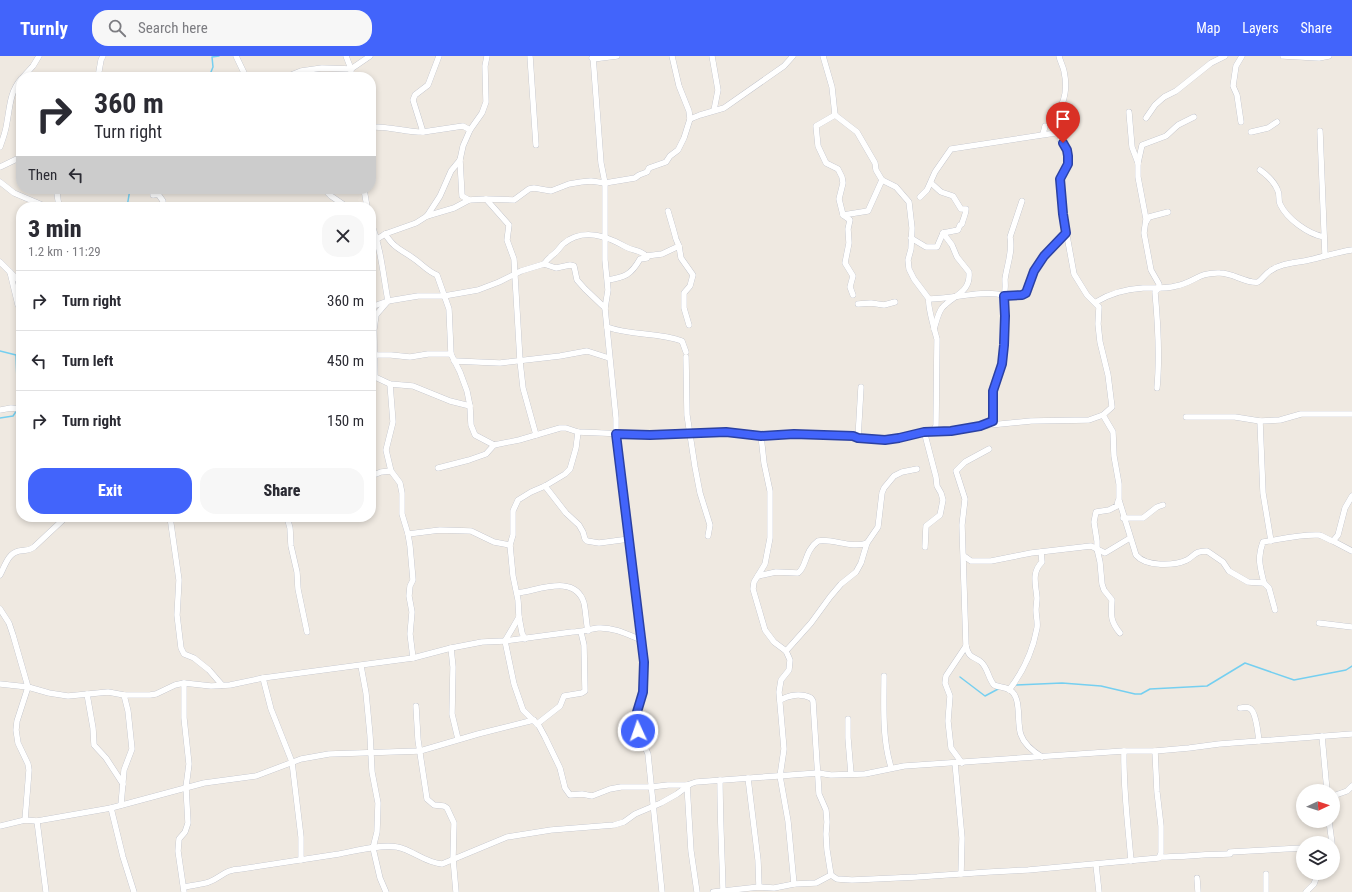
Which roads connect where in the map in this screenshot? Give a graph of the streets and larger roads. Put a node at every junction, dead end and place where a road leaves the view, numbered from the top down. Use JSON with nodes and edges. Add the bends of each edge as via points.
{"nodes":[{"id":1,"x":39,"y":56,"type":"edge"},
{"id":2,"x":236,"y":56,"type":"edge"},
{"id":3,"x":346,"y":56,"type":"edge"},
{"id":4,"x":370,"y":56,"type":"edge"},
{"id":5,"x":439,"y":56,"type":"edge"},
{"id":6,"x":486,"y":56,"type":"edge"},
{"id":7,"x":530,"y":56,"type":"edge"},
{"id":8,"x":617,"y":56,"type":"edge"},
{"id":9,"x":672,"y":56,"type":"edge"},
{"id":10,"x":712,"y":56,"type":"edge"},
{"id":11,"x":793,"y":56,"type":"edge"},
{"id":12,"x":822,"y":56,"type":"edge"},
{"id":13,"x":1059,"y":56,"type":"edge"},
{"id":14,"x":1225,"y":56,"type":"edge"},
{"id":15,"x":1242,"y":56,"type":"edge"},
{"id":16,"x":1283,"y":56,"type":"edge"},
{"id":17,"x":1329,"y":56,"type":"edge"},
{"id":18,"x":101,"y":57,"type":"edge"},
{"id":19,"x":592,"y":57,"type":"edge"},
{"id":20,"x":351,"y":69,"type":"junction"},
{"id":21,"x":28,"y":72,"type":"edge"},
{"id":22,"x":99,"y":72,"type":"edge"},
{"id":23,"x":244,"y":72,"type":"edge"},
{"id":24,"x":298,"y":72,"type":"edge"},
{"id":25,"x":16,"y":86,"type":"edge"},
{"id":26,"x":714,"y":110,"type":"junction"},
{"id":27,"x":1128,"y":112,"type":"dead end"},
{"id":28,"x":835,"y":115,"type":"junction"},
{"id":29,"x":1194,"y":117,"type":"dead end"},
{"id":30,"x":1146,"y":118,"type":"dead end"},
{"id":31,"x":690,"y":119,"type":"junction"},
{"id":32,"x":1241,"y":122,"type":"dead end"},
{"id":33,"x":1277,"y":122,"type":"dead end"},
{"id":34,"x":376,"y":126,"type":"edge"},
{"id":35,"x":1045,"y":126,"type":"dead end"},
{"id":36,"x":470,"y":130,"type":"junction"},
{"id":37,"x":1320,"y":131,"type":"dead end"},
{"id":38,"x":423,"y":132,"type":"junction"},
{"id":39,"x":1062,"y":132,"type":"junction"},
{"id":40,"x":1251,"y":132,"type":"dead end"},
{"id":41,"x":1043,"y":134,"type":"junction"},
{"id":42,"x":536,"y":145,"type":"dead end"},
{"id":43,"x":0,"y":147,"type":"edge"},
{"id":44,"x":16,"y":159,"type":"edge"},
{"id":45,"x":460,"y":160,"type":"junction"},
{"id":46,"x":1138,"y":163,"type":"junction"},
{"id":47,"x":0,"y":167,"type":"edge"},
{"id":48,"x":1260,"y":170,"type":"dead end"},
{"id":49,"x":882,"y":180,"type":"junction"},
{"id":50,"x":0,"y":182,"type":"edge"},
{"id":51,"x":605,"y":183,"type":"junction"},
{"id":52,"x":931,"y":183,"type":"junction"},
{"id":53,"x":16,"y":194,"type":"edge"},
{"id":54,"x":16,"y":194,"type":"edge"},
{"id":55,"x":329,"y":194,"type":"edge"},
{"id":56,"x":920,"y":197,"type":"dead end"},
{"id":57,"x":486,"y":199,"type":"junction"},
{"id":58,"x":469,"y":200,"type":"junction"},
{"id":59,"x":1022,"y":201,"type":"dead end"},
{"id":60,"x":35,"y":202,"type":"edge"},
{"id":61,"x":340,"y":202,"type":"edge"},
{"id":62,"x":668,"y":212,"type":"dead end"},
{"id":63,"x":1168,"y":212,"type":"dead end"},
{"id":64,"x":843,"y":215,"type":"junction"},
{"id":65,"x":427,"y":216,"type":"junction"},
{"id":66,"x":1144,"y":226,"type":"junction"},
{"id":67,"x":944,"y":233,"type":"junction"},
{"id":68,"x":1066,"y":233,"type":"junction"},
{"id":69,"x":385,"y":234,"type":"junction"},
{"id":70,"x":605,"y":236,"type":"junction"},
{"id":71,"x":1324,"y":237,"type":"junction"},
{"id":72,"x":911,"y":238,"type":"junction"},
{"id":73,"x":377,"y":239,"type":"joint"},
{"id":74,"x":679,"y":246,"type":"junction"},
{"id":75,"x":1352,"y":250,"type":"edge"},
{"id":76,"x":1325,"y":255,"type":"junction"},
{"id":77,"x":647,"y":258,"type":"dead end"},
{"id":78,"x":0,"y":262,"type":"edge"},
{"id":79,"x":544,"y":264,"type":"junction"},
{"id":80,"x":10,"y":272,"type":"junction"},
{"id":81,"x":514,"y":274,"type":"junction"},
{"id":82,"x":16,"y":278,"type":"edge"},
{"id":83,"x":608,"y":280,"type":"junction"},
{"id":84,"x":1159,"y":288,"type":"junction"},
{"id":85,"x":853,"y":295,"type":"dead end"},
{"id":86,"x":444,"y":296,"type":"junction"},
{"id":87,"x":955,"y":296,"type":"junction"},
{"id":88,"x":1004,"y":296,"type":"junction"},
{"id":89,"x":16,"y":297,"type":"edge"},
{"id":90,"x":929,"y":299,"type":"junction"},
{"id":91,"x":388,"y":301,"type":"junction"},
{"id":92,"x":895,"y":302,"type":"dead end"},
{"id":93,"x":1096,"y":302,"type":"junction"},
{"id":94,"x":858,"y":304,"type":"dead end"},
{"id":95,"x":376,"y":305,"type":"edge"},
{"id":96,"x":605,"y":308,"type":"junction"},
{"id":97,"x":376,"y":315,"type":"edge"},
{"id":98,"x":690,"y":326,"type":"dead end"},
{"id":99,"x":607,"y":327,"type":"junction"},
{"id":100,"x":934,"y":329,"type":"junction"},
{"id":101,"x":451,"y":354,"type":"junction"},
{"id":102,"x":376,"y":355,"type":"edge"},
{"id":103,"x":609,"y":358,"type":"junction"},
{"id":104,"x":454,"y":361,"type":"junction"},
{"id":105,"x":520,"y":361,"type":"junction"},
{"id":106,"x":376,"y":377,"type":"edge"},
{"id":107,"x":390,"y":384,"type":"junction"},
{"id":108,"x":861,"y":387,"type":"dead end"},
{"id":109,"x":1157,"y":388,"type":"dead end"},
{"id":110,"x":470,"y":406,"type":"junction"},
{"id":111,"x":16,"y":409,"type":"edge"},
{"id":112,"x":0,"y":410,"type":"edge"},
{"id":113,"x":1352,"y":414,"type":"edge"},
{"id":114,"x":1103,"y":415,"type":"junction"},
{"id":115,"x":1186,"y":417,"type":"dead end"},
{"id":116,"x":1260,"y":421,"type":"junction"},
{"id":117,"x":980,"y":426,"type":"junction"},
{"id":118,"x":578,"y":432,"type":"junction"},
{"id":119,"x":924,"y":432,"type":"junction"},
{"id":120,"x":932,"y":432,"type":"junction"},
{"id":121,"x":689,"y":433,"type":"junction"},
{"id":122,"x":616,"y":434,"type":"junction"},
{"id":123,"x":536,"y":435,"type":"junction"},
{"id":124,"x":761,"y":436,"type":"junction"},
{"id":125,"x":858,"y":438,"type":"junction"},
{"id":126,"x":494,"y":445,"type":"junction"},
{"id":127,"x":989,"y":449,"type":"dead end"},
{"id":128,"x":438,"y":468,"type":"dead end"},
{"id":129,"x":917,"y":469,"type":"dead end"},
{"id":130,"x":391,"y":471,"type":"junction"},
{"id":131,"x":376,"y":474,"type":"edge"},
{"id":132,"x":544,"y":486,"type":"junction"},
{"id":133,"x":1352,"y":496,"type":"edge"},
{"id":134,"x":1119,"y":500,"type":"junction"},
{"id":135,"x":1163,"y":506,"type":"dead end"},
{"id":136,"x":1124,"y":518,"type":"junction"},
{"id":137,"x":60,"y":522,"type":"edge"},
{"id":138,"x":171,"y":522,"type":"edge"},
{"id":139,"x":288,"y":522,"type":"edge"},
{"id":140,"x":56,"y":525,"type":"joint"},
{"id":141,"x":408,"y":534,"type":"junction"},
{"id":142,"x":708,"y":536,"type":"dead end"},
{"id":143,"x":1130,"y":538,"type":"junction"},
{"id":144,"x":629,"y":539,"type":"junction"},
{"id":145,"x":1271,"y":541,"type":"junction"},
{"id":146,"x":1333,"y":541,"type":"junction"},
{"id":147,"x":867,"y":543,"type":"junction"},
{"id":148,"x":510,"y":545,"type":"junction"},
{"id":149,"x":925,"y":547,"type":"dead end"},
{"id":150,"x":1097,"y":549,"type":"junction"},
{"id":151,"x":1352,"y":551,"type":"edge"},
{"id":152,"x":1041,"y":552,"type":"junction"},
{"id":153,"x":964,"y":556,"type":"junction"},
{"id":154,"x":0,"y":575,"type":"edge"},
{"id":155,"x":758,"y":576,"type":"junction"},
{"id":156,"x":1264,"y":583,"type":"junction"},
{"id":157,"x":517,"y":593,"type":"junction"},
{"id":158,"x":0,"y":609,"type":"edge"},
{"id":159,"x":1275,"y":610,"type":"dead end"},
{"id":160,"x":518,"y":617,"type":"junction"},
{"id":161,"x":1319,"y":623,"type":"dead end"},
{"id":162,"x":1352,"y":627,"type":"edge"},
{"id":163,"x":588,"y":631,"type":"junction"},
{"id":164,"x":306,"y":632,"type":"dead end"},
{"id":165,"x":581,"y":632,"type":"junction"},
{"id":166,"x":1120,"y":633,"type":"dead end"},
{"id":167,"x":525,"y":639,"type":"junction"},
{"id":168,"x":641,"y":640,"type":"junction"},
{"id":169,"x":505,"y":641,"type":"junction"},
{"id":170,"x":966,"y":646,"type":"junction"},
{"id":171,"x":451,"y":648,"type":"junction"},
{"id":172,"x":786,"y":651,"type":"junction"},
{"id":173,"x":413,"y":658,"type":"junction"},
{"id":174,"x":361,"y":666,"type":"junction"},
{"id":175,"x":884,"y":676,"type":"dead end"},
{"id":176,"x":264,"y":678,"type":"junction"},
{"id":177,"x":184,"y":683,"type":"junction"},
{"id":178,"x":0,"y":684,"type":"edge"},
{"id":179,"x":222,"y":685,"type":"junction"},
{"id":180,"x":28,"y":687,"type":"junction"},
{"id":181,"x":1009,"y":690,"type":"junction"},
{"id":182,"x":87,"y":694,"type":"junction"},
{"id":183,"x":124,"y":695,"type":"junction"},
{"id":184,"x":780,"y":700,"type":"junction"},
{"id":185,"x":416,"y":706,"type":"dead end"},
{"id":186,"x":1240,"y":708,"type":"dead end"},
{"id":187,"x":848,"y":719,"type":"dead end"},
{"id":188,"x":535,"y":722,"type":"junction"},
{"id":189,"x":1352,"y":734,"type":"edge"},
{"id":190,"x":1322,"y":736,"type":"junction"},
{"id":191,"x":458,"y":739,"type":"junction"},
{"id":192,"x":1259,"y":741,"type":"junction"},
{"id":193,"x":420,"y":751,"type":"junction"},
{"id":194,"x":1124,"y":751,"type":"junction"},
{"id":195,"x":1156,"y":751,"type":"junction"},
{"id":196,"x":371,"y":752,"type":"junction"},
{"id":197,"x":1043,"y":757,"type":"junction"},
{"id":198,"x":292,"y":762,"type":"junction"},
{"id":199,"x":958,"y":763,"type":"junction"},
{"id":200,"x":891,"y":767,"type":"junction"},
{"id":201,"x":818,"y":773,"type":"junction"},
{"id":202,"x":851,"y":774,"type":"junction"},
{"id":203,"x":780,"y":776,"type":"junction"},
{"id":204,"x":748,"y":778,"type":"junction"},
{"id":205,"x":720,"y":780,"type":"junction"},
{"id":206,"x":695,"y":783,"type":"dead end"},
{"id":207,"x":123,"y":784,"type":"junction"},
{"id":208,"x":1326,"y":784,"type":"edge"},
{"id":209,"x":687,"y":785,"type":"junction"},
{"id":210,"x":1352,"y":786,"type":"edge"},
{"id":211,"x":186,"y":787,"type":"junction"},
{"id":212,"x":651,"y":787,"type":"junction"},
{"id":213,"x":1340,"y":794,"type":"edge"},
{"id":214,"x":122,"y":805,"type":"junction"},
{"id":215,"x":653,"y":807,"type":"junction"},
{"id":216,"x":111,"y":808,"type":"junction"},
{"id":217,"x":25,"y":820,"type":"junction"},
{"id":218,"x":37,"y":821,"type":"junction"},
{"id":219,"x":0,"y":826,"type":"edge"},
{"id":220,"x":373,"y":848,"type":"junction"},
{"id":221,"x":1296,"y":848,"type":"edge"},
{"id":222,"x":1160,"y":857,"type":"junction"},
{"id":223,"x":453,"y":858,"type":"junction"},
{"id":224,"x":301,"y":860,"type":"junction"},
{"id":225,"x":1131,"y":861,"type":"junction"},
{"id":226,"x":1096,"y":865,"type":"junction"},
{"id":227,"x":961,"y":874,"type":"junction"},
{"id":228,"x":1266,"y":874,"type":"dead end"},
{"id":229,"x":832,"y":875,"type":"junction"},
{"id":230,"x":1197,"y":878,"type":"dead end"},
{"id":231,"x":1315,"y":880,"type":"edge"},
{"id":232,"x":794,"y":884,"type":"junction"},
{"id":233,"x":759,"y":887,"type":"junction"},
{"id":234,"x":184,"y":889,"type":"edge"},
{"id":235,"x":723,"y":891,"type":"junction"},
{"id":236,"x":46,"y":892,"type":"edge"},
{"id":237,"x":134,"y":892,"type":"edge"},
{"id":238,"x":386,"y":892,"type":"edge"},
{"id":239,"x":456,"y":892,"type":"edge"},
{"id":240,"x":662,"y":892,"type":"edge"},
{"id":241,"x":697,"y":892,"type":"edge"},
{"id":242,"x":713,"y":892,"type":"edge"},
{"id":243,"x":1099,"y":892,"type":"edge"},
{"id":244,"x":1198,"y":892,"type":"edge"},
{"id":245,"x":1266,"y":892,"type":"edge"},
{"id":246,"x":1306,"y":892,"type":"edge"}],
"edges":[{"from":1,"to":21,"type":"street"},
{"from":2,"to":23,"type":"street"},
{"from":3,"to":20,"type":"street"},
{"from":4,"to":20,"type":"street"},
{"from":5,"to":38,"type":"street","via":[[428,85],[415,95],[413,100]]},
{"from":6,"to":36,"type":"street","via":[[486,102]]},
{"from":7,"to":42,"type":"street"},
{"from":8,"to":19,"type":"street"},
{"from":9,"to":31,"type":"street"},
{"from":10,"to":26,"type":"street","via":[[718,90]]},
{"from":11,"to":26,"type":"street","via":[[784,66],[738,99],[724,108]]},
{"from":12,"to":28,"type":"street","via":[[832,87]]},
{"from":13,"to":39,"type":"street","via":[[1064,71],[1065,91],[1062,107],[1057,112],[1060,116],[1059,130]]},
{"from":14,"to":30,"type":"street","via":[[1211,63],[1176,91],[1164,97]]},
{"from":15,"to":32,"type":"street","via":[[1236,66],[1233,86]]},
{"from":16,"to":17,"type":"street"},
{"from":18,"to":22,"type":"street"},
{"from":19,"to":51,"type":"street"},
{"from":20,"to":24,"type":"street","via":[[322,68]]},
{"from":25,"to":43,"type":"street","via":[[10,98],[7,124]]},
{"from":26,"to":31,"type":"street"},
{"from":27,"to":46,"type":"street","via":[[1132,147]]},
{"from":28,"to":49,"type":"street","via":[[857,132]]},
{"from":28,"to":64,"type":"street","via":[[816,126],[818,146],[826,163],[838,169],[842,177],[839,199]]},
{"from":29,"to":46,"type":"street","via":[[1178,125],[1166,136],[1142,145]]},
{"from":31,"to":51,"type":"street","via":[[678,150],[666,162],[649,168],[647,172],[635,178]]},
{"from":33,"to":40,"type":"street","via":[[1268,128]]},
{"from":34,"to":38,"type":"street"},
{"from":35,"to":41,"type":"street"},
{"from":36,"to":38,"type":"street","via":[[463,126]]},
{"from":36,"to":45,"type":"street"},
{"from":37,"to":71,"type":"street"},
{"from":39,"to":41,"type":"street"},
{"from":39,"to":68,"type":"street","via":[[1060,140],[1066,146],[1068,156],[1068,164],[1060,179]]},
{"from":41,"to":52,"type":"street","via":[[951,149],[935,172]]},
{"from":44,"to":47,"type":"street"},
{"from":45,"to":58,"type":"street","via":[[462,196]]},
{"from":45,"to":65,"type":"street","via":[[451,171],[440,196]]},
{"from":46,"to":66,"type":"street","via":[[1146,219]]},
{"from":48,"to":71,"type":"street","via":[[1268,176],[1279,192],[1280,203],[1289,216],[1317,236]]},
{"from":49,"to":64,"type":"street","via":[[868,211]]},
{"from":49,"to":72,"type":"street","via":[[896,186],[909,202]]},
{"from":50,"to":54,"type":"street"},
{"from":51,"to":57,"type":"street","via":[[582,182],[548,191],[534,188],[514,200]]},
{"from":51,"to":70,"type":"street"},
{"from":52,"to":56,"type":"street"},
{"from":52,"to":67,"type":"street","via":[[941,192],[953,196],[959,207],[966,209],[958,230]]},
{"from":53,"to":60,"type":"street"},
{"from":55,"to":61,"type":"street"},
{"from":57,"to":58,"type":"street"},
{"from":57,"to":81,"type":"street","via":[[509,225],[507,240],[514,259]]},
{"from":58,"to":65,"type":"street","via":[[454,208]]},
{"from":59,"to":88,"type":"street","via":[[1010,237]]},
{"from":62,"to":74,"type":"street"},
{"from":63,"to":66,"type":"street","via":[[1149,216]]},
{"from":64,"to":85,"type":"street","via":[[850,220],[845,263],[853,276],[850,287]]},
{"from":65,"to":69,"type":"street","via":[[416,223]]},
{"from":66,"to":84,"type":"street","via":[[1151,270]]},
{"from":67,"to":72,"type":"street","via":[[937,247],[926,247]]},
{"from":67,"to":87,"type":"street","via":[[957,257],[969,272],[968,283],[963,292]]},
{"from":68,"to":88,"type":"street","via":[[1044,256],[1034,271],[1026,293]]},
{"from":68,"to":93,"type":"street","via":[[1074,274],[1087,295]]},
{"from":69,"to":73,"type":"street"},
{"from":69,"to":86,"type":"street","via":[[393,246],[436,275]]},
{"from":70,"to":74,"type":"street","via":[[646,256],[662,254]]},
{"from":70,"to":79,"type":"street","via":[[586,234],[574,237],[548,257]]},
{"from":70,"to":83,"type":"street"},
{"from":71,"to":76,"type":"street"},
{"from":72,"to":90,"type":"street","via":[[908,260],[910,269]]},
{"from":73,"to":91,"type":"street"},
{"from":74,"to":98,"type":"street","via":[[681,258],[693,275],[690,286],[684,292],[684,308]]},
{"from":75,"to":76,"type":"street"},
{"from":76,"to":84,"type":"street","via":[[1277,268],[1256,283],[1228,274],[1209,273],[1176,286]]},
{"from":77,"to":83,"type":"street","via":[[640,259],[634,270],[627,275]]},
{"from":78,"to":80,"type":"street"},
{"from":79,"to":81,"type":"street"},
{"from":79,"to":96,"type":"street","via":[[556,268],[572,265],[577,280]]},
{"from":80,"to":82,"type":"street"},
{"from":80,"to":89,"type":"street"},
{"from":81,"to":86,"type":"street","via":[[478,290]]},
{"from":81,"to":105,"type":"street"},
{"from":83,"to":96,"type":"street"},
{"from":84,"to":93,"type":"street","via":[[1115,293]]},
{"from":84,"to":109,"type":"street","via":[[1156,292],[1160,358]]},
{"from":86,"to":91,"type":"street","via":[[418,296]]},
{"from":86,"to":101,"type":"street","via":[[449,309]]},
{"from":87,"to":88,"type":"street"},
{"from":87,"to":90,"type":"street"},
{"from":87,"to":100,"type":"street","via":[[942,309]]},
{"from":88,"to":117,"type":"street","via":[[1004,345],[1002,364],[993,391],[993,421]]},
{"from":90,"to":100,"type":"street"},
{"from":91,"to":95,"type":"street"},
{"from":91,"to":97,"type":"street"},
{"from":92,"to":94,"type":"street","via":[[884,305]]},
{"from":93,"to":114,"type":"street","via":[[1099,307],[1100,342],[1112,407]]},
{"from":96,"to":99,"type":"street"},
{"from":99,"to":103,"type":"street"},
{"from":99,"to":121,"type":"street","via":[[628,333],[671,337],[682,341],[686,355]]},
{"from":100,"to":120,"type":"street","via":[[937,339],[936,426]]},
{"from":101,"to":102,"type":"street","via":[[410,357]]},
{"from":101,"to":104,"type":"street"},
{"from":103,"to":105,"type":"street","via":[[587,351]]},
{"from":103,"to":122,"type":"street"},
{"from":104,"to":105,"type":"street"},
{"from":104,"to":110,"type":"street","via":[[467,391]]},
{"from":105,"to":123,"type":"street","via":[[523,388]]},
{"from":106,"to":107,"type":"street"},
{"from":107,"to":110,"type":"street","via":[[413,386]]},
{"from":107,"to":130,"type":"street","via":[[393,422],[386,450]]},
{"from":108,"to":125,"type":"street"},
{"from":110,"to":126,"type":"street","via":[[471,425],[475,435]]},
{"from":111,"to":112,"type":"street"},
{"from":113,"to":116,"type":"street","via":[[1301,414],[1280,420]]},
{"from":114,"to":117,"type":"street","via":[[1089,420],[1031,421]]},
{"from":114,"to":134,"type":"street","via":[[1112,432]]},
{"from":115,"to":116,"type":"street","via":[[1235,416]]},
{"from":116,"to":145,"type":"street","via":[[1263,494]]},
{"from":117,"to":120,"type":"street"},
{"from":118,"to":122,"type":"street"},
{"from":118,"to":123,"type":"street","via":[[560,428]]},
{"from":118,"to":132,"type":"street","via":[[570,469]]},
{"from":119,"to":120,"type":"street"},
{"from":119,"to":125,"type":"street","via":[[885,440]]},
{"from":119,"to":149,"type":"street","via":[[936,476],[936,486],[943,500],[940,515],[926,526]]},
{"from":121,"to":122,"type":"street"},
{"from":121,"to":124,"type":"street","via":[[726,432]]},
{"from":121,"to":142,"type":"street","via":[[700,493],[710,525]]},
{"from":122,"to":144,"type":"street"},
{"from":123,"to":126,"type":"street"},
{"from":124,"to":125,"type":"street","via":[[794,434]]},
{"from":124,"to":155,"type":"street","via":[[770,492],[770,530],[766,564]]},
{"from":126,"to":128,"type":"street","via":[[486,454]]},
{"from":127,"to":153,"type":"street","via":[[965,462],[956,471],[965,499],[962,525]]},
{"from":129,"to":147,"type":"street","via":[[894,476],[884,488],[878,527]]},
{"from":130,"to":131,"type":"street"},
{"from":130,"to":141,"type":"street","via":[[400,483],[402,514]]},
{"from":132,"to":144,"type":"street","via":[[579,525],[587,541],[599,543]]},
{"from":132,"to":148,"type":"street","via":[[518,500],[514,506]]},
{"from":133,"to":146,"type":"street","via":[[1345,508],[1337,538]]},
{"from":134,"to":136,"type":"street"},
{"from":134,"to":150,"type":"street","via":[[1118,506],[1096,512],[1094,522]]},
{"from":135,"to":136,"type":"street","via":[[1157,507],[1143,518]]},
{"from":136,"to":143,"type":"street"},
{"from":137,"to":140,"type":"street"},
{"from":138,"to":179,"type":"street","via":[[179,580],[177,615],[181,648],[184,654],[194,658],[209,670]]},
{"from":139,"to":164,"type":"street"},
{"from":140,"to":154,"type":"street","via":[[34,548],[12,553]]},
{"from":141,"to":148,"type":"street","via":[[440,530],[471,531],[494,542]]},
{"from":141,"to":173,"type":"street","via":[[413,580],[409,596]]},
{"from":143,"to":150,"type":"street","via":[[1105,553]]},
{"from":143,"to":156,"type":"street","via":[[1138,558],[1147,562],[1160,565],[1177,562],[1188,559],[1198,552],[1207,551],[1223,562],[1229,571],[1248,582]]},
{"from":144,"to":168,"type":"street"},
{"from":145,"to":146,"type":"street","via":[[1321,535]]},
{"from":145,"to":156,"type":"street","via":[[1263,542],[1260,550],[1259,560]]},
{"from":146,"to":151,"type":"street"},
{"from":147,"to":155,"type":"street","via":[[858,546],[818,541],[806,554],[803,567],[798,573],[776,572]]},
{"from":147,"to":172,"type":"street","via":[[856,572],[841,584]]},
{"from":148,"to":157,"type":"street"},
{"from":150,"to":152,"type":"street","via":[[1091,546]]},
{"from":150,"to":166,"type":"street","via":[[1102,584],[1112,600],[1112,618]]},
{"from":152,"to":153,"type":"street","via":[[991,561],[971,561]]},
{"from":152,"to":181,"type":"street","via":[[1042,562],[1034,579],[1037,626],[1033,646]]},
{"from":153,"to":170,"type":"street"},
{"from":155,"to":172,"type":"street","via":[[753,589],[765,630],[774,642]]},
{"from":156,"to":159,"type":"street","via":[[1269,588]]},
{"from":157,"to":160,"type":"street"},
{"from":157,"to":163,"type":"street","via":[[554,585],[574,590],[584,602]]},
{"from":158,"to":180,"type":"street","via":[[9,623]]},
{"from":160,"to":167,"type":"street"},
{"from":160,"to":169,"type":"street"},
{"from":161,"to":162,"type":"street"},
{"from":163,"to":165,"type":"street"},
{"from":163,"to":168,"type":"street","via":[[597,628],[616,630]]},
{"from":165,"to":167,"type":"street"},
{"from":165,"to":188,"type":"street","via":[[584,645],[584,691],[564,696],[560,706]]},
{"from":167,"to":169,"type":"street"},
{"from":168,"to":212,"type":"street","via":[[644,662],[643,692],[636,720],[648,754]]},
{"from":169,"to":171,"type":"street"},
{"from":169,"to":188,"type":"street","via":[[520,704]]},
{"from":170,"to":181,"type":"street","via":[[969,655],[984,665],[994,686]]},
{"from":170,"to":199,"type":"street","via":[[946,676],[945,683],[950,696],[948,721],[951,748]]},
{"from":171,"to":173,"type":"street"},
{"from":171,"to":191,"type":"street","via":[[452,714]]},
{"from":172,"to":184,"type":"street","via":[[790,665],[781,680]]},
{"from":173,"to":174,"type":"street"},
{"from":174,"to":176,"type":"street"},
{"from":174,"to":196,"type":"street"},
{"from":175,"to":200,"type":"street","via":[[885,738]]},
{"from":176,"to":179,"type":"street"},
{"from":176,"to":198,"type":"street","via":[[271,709]]},
{"from":177,"to":179,"type":"street"},
{"from":177,"to":183,"type":"street","via":[[156,694]]},
{"from":177,"to":211,"type":"street","via":[[188,764]]},
{"from":178,"to":180,"type":"street"},
{"from":180,"to":182,"type":"street","via":[[68,696]]},
{"from":180,"to":217,"type":"street","via":[[16,730],[18,743],[29,770]]},
{"from":181,"to":197,"type":"street","via":[[1017,700],[1020,734],[1023,740]]},
{"from":182,"to":183,"type":"street","via":[[108,692]]},
{"from":182,"to":207,"type":"street","via":[[94,745]]},
{"from":183,"to":207,"type":"street","via":[[132,749],[124,770]]},
{"from":184,"to":201,"type":"street","via":[[802,695],[813,701]]},
{"from":184,"to":203,"type":"street","via":[[784,749]]},
{"from":185,"to":193,"type":"street"},
{"from":186,"to":192,"type":"street","via":[[1252,710]]},
{"from":187,"to":202,"type":"street"},
{"from":188,"to":191,"type":"street"},
{"from":188,"to":212,"type":"street","via":[[546,737],[570,795],[592,796],[622,787]]},
{"from":189,"to":190,"type":"street"},
{"from":190,"to":192,"type":"street"},
{"from":190,"to":208,"type":"street"},
{"from":191,"to":193,"type":"street"},
{"from":192,"to":195,"type":"street"},
{"from":193,"to":196,"type":"street"},
{"from":193,"to":223,"type":"street","via":[[427,799],[434,805],[447,808],[454,823]]},
{"from":194,"to":195,"type":"street"},
{"from":194,"to":197,"type":"street"},
{"from":194,"to":225,"type":"street"},
{"from":195,"to":222,"type":"street","via":[[1161,826]]},
{"from":196,"to":198,"type":"street","via":[[329,754]]},
{"from":196,"to":220,"type":"street","via":[[378,803],[377,832]]},
{"from":197,"to":199,"type":"street"},
{"from":198,"to":211,"type":"street","via":[[256,776]]},
{"from":198,"to":224,"type":"street","via":[[301,837]]},
{"from":199,"to":200,"type":"street"},
{"from":199,"to":227,"type":"street"},
{"from":200,"to":202,"type":"street","via":[[865,774]]},
{"from":201,"to":202,"type":"street"},
{"from":201,"to":203,"type":"street"},
{"from":201,"to":229,"type":"street","via":[[819,794],[827,816],[827,850]]},
{"from":203,"to":204,"type":"street"},
{"from":203,"to":232,"type":"street","via":[[788,821]]},
{"from":204,"to":205,"type":"street"},
{"from":204,"to":233,"type":"street"},
{"from":205,"to":209,"type":"street"},
{"from":205,"to":235,"type":"street"},
{"from":206,"to":209,"type":"street"},
{"from":207,"to":214,"type":"street"},
{"from":209,"to":212,"type":"street"},
{"from":209,"to":215,"type":"street","via":[[677,794]]},
{"from":209,"to":241,"type":"street","via":[[691,851]]},
{"from":210,"to":213,"type":"street"},
{"from":211,"to":214,"type":"street"},
{"from":211,"to":234,"type":"street","via":[[188,823],[179,839],[178,851]]},
{"from":212,"to":215,"type":"street"},
{"from":214,"to":216,"type":"street"},
{"from":215,"to":223,"type":"street","via":[[614,825],[551,830],[507,837]]},
{"from":215,"to":240,"type":"street"},
{"from":216,"to":218,"type":"street"},
{"from":216,"to":237,"type":"street"},
{"from":217,"to":218,"type":"street"},
{"from":217,"to":219,"type":"street"},
{"from":218,"to":236,"type":"street"},
{"from":220,"to":223,"type":"street","via":[[396,847],[410,851],[427,861],[442,864]]},
{"from":220,"to":224,"type":"street"},
{"from":220,"to":238,"type":"street"},
{"from":221,"to":222,"type":"street"},
{"from":222,"to":225,"type":"street"},
{"from":223,"to":239,"type":"street"},
{"from":224,"to":234,"type":"street","via":[[230,869],[212,881]]},
{"from":225,"to":226,"type":"street"},
{"from":226,"to":227,"type":"street"},
{"from":226,"to":243,"type":"street"},
{"from":227,"to":229,"type":"street","via":[[852,880],[837,879]]},
{"from":228,"to":245,"type":"street"},
{"from":229,"to":232,"type":"street","via":[[816,883]]},
{"from":230,"to":244,"type":"street"},
{"from":231,"to":246,"type":"street"},
{"from":232,"to":233,"type":"street","via":[[774,888]]},
{"from":233,"to":235,"type":"street"},
{"from":235,"to":242,"type":"street"}]}
